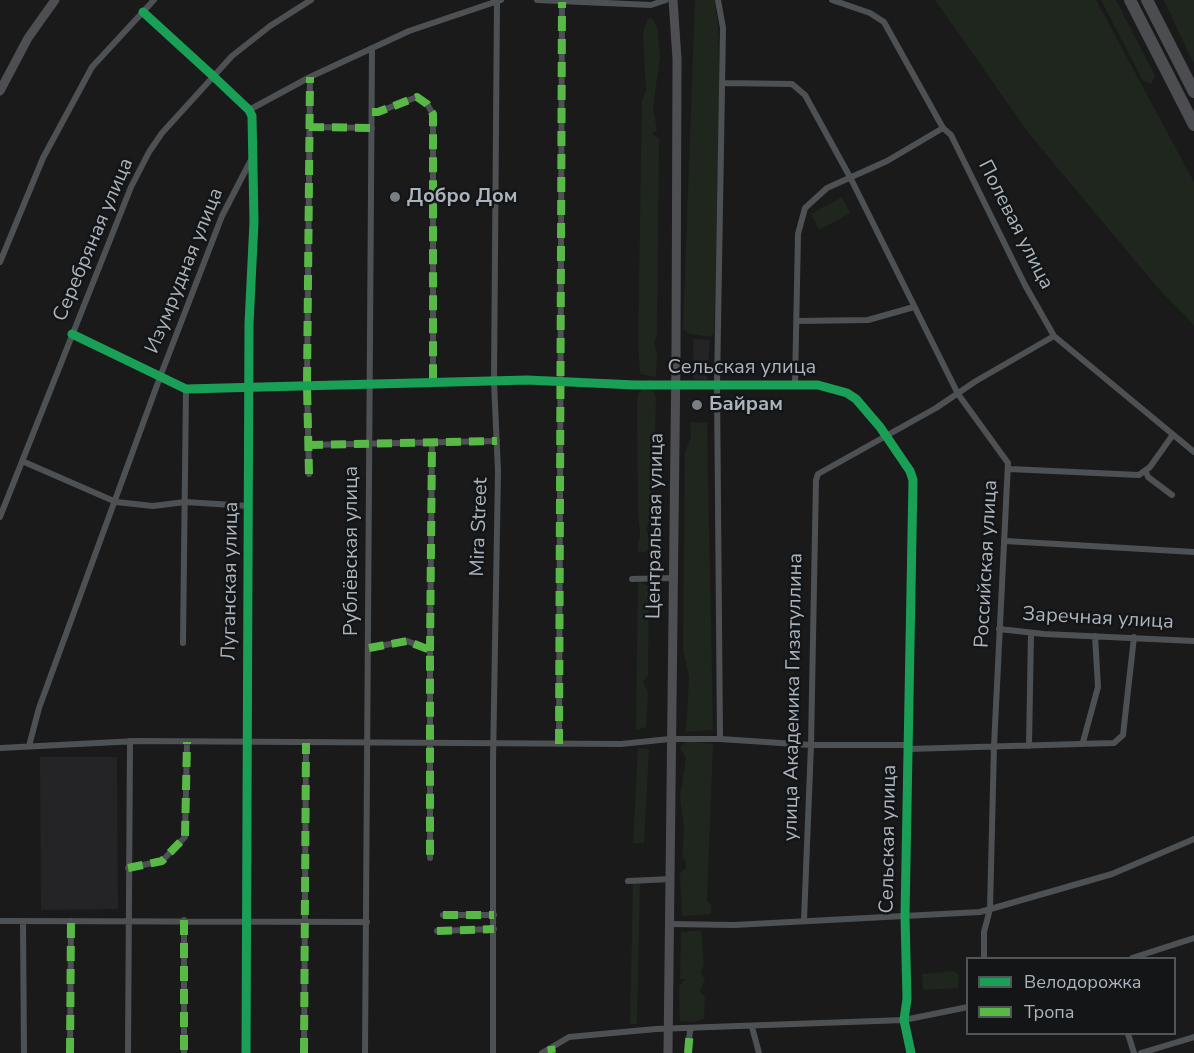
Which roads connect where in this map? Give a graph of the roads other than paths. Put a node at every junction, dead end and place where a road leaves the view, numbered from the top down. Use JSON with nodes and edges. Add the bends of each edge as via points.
{"nodes":[{"id":1,"x":55,"y":0,"type":"edge"},
{"id":2,"x":154,"y":0,"type":"edge"},
{"id":3,"x":311,"y":0,"type":"edge"},
{"id":4,"x":537,"y":0,"type":"edge"},
{"id":5,"x":666,"y":0,"type":"edge"},
{"id":6,"x":673,"y":0,"type":"edge"},
{"id":7,"x":718,"y":0,"type":"edge"},
{"id":8,"x":832,"y":0,"type":"edge"},
{"id":9,"x":1130,"y":0,"type":"edge"},
{"id":10,"x":1147,"y":0,"type":"edge"},
{"id":11,"x":499,"y":1,"type":"edge"},
{"id":12,"x":597,"y":1,"type":"edge"},
{"id":13,"x":562,"y":2,"type":"junction"},
{"id":14,"x":143,"y":12,"type":"junction"},
{"id":15,"x":372,"y":48,"type":"junction"},
{"id":16,"x":212,"y":75,"type":"junction"},
{"id":17,"x":310,"y":77,"type":"junction"},
{"id":18,"x":723,"y":83,"type":"junction"},
{"id":19,"x":0,"y":91,"type":"edge"},
{"id":20,"x":1194,"y":92,"type":"edge"},
{"id":21,"x":249,"y":110,"type":"junction"},
{"id":22,"x":372,"y":112,"type":"junction"},
{"id":23,"x":1194,"y":125,"type":"edge"},
{"id":24,"x":309,"y":127,"type":"junction"},
{"id":25,"x":372,"y":128,"type":"junction"},
{"id":26,"x":943,"y":128,"type":"junction"},
{"id":27,"x":254,"y":156,"type":"junction"},
{"id":28,"x":850,"y":177,"type":"junction"},
{"id":29,"x":0,"y":262,"type":"edge"},
{"id":30,"x":914,"y":307,"type":"junction"},
{"id":31,"x":798,"y":321,"type":"junction"},
{"id":32,"x":72,"y":334,"type":"junction"},
{"id":33,"x":1054,"y":336,"type":"junction"},
{"id":34,"x":160,"y":377,"type":"junction"},
{"id":35,"x":494,"y":381,"type":"junction"},
{"id":36,"x":561,"y":381,"type":"junction"},
{"id":37,"x":433,"y":383,"type":"junction"},
{"id":38,"x":369,"y":384,"type":"junction"},
{"id":39,"x":676,"y":384,"type":"junction"},
{"id":40,"x":307,"y":385,"type":"junction"},
{"id":41,"x":717,"y":385,"type":"junction"},
{"id":42,"x":795,"y":385,"type":"junction"},
{"id":43,"x":186,"y":388,"type":"junction"},
{"id":44,"x":249,"y":388,"type":"junction"},
{"id":45,"x":957,"y":394,"type":"junction"},
{"id":46,"x":885,"y":436,"type":"junction"},
{"id":47,"x":1173,"y":436,"type":"junction"},
{"id":48,"x":497,"y":441,"type":"junction"},
{"id":49,"x":432,"y":443,"type":"junction"},
{"id":50,"x":308,"y":445,"type":"junction"},
{"id":51,"x":369,"y":445,"type":"junction"},
{"id":52,"x":1194,"y":452,"type":"edge"},
{"id":53,"x":22,"y":461,"type":"junction"},
{"id":54,"x":1008,"y":469,"type":"junction"},
{"id":55,"x":1146,"y":472,"type":"junction"},
{"id":56,"x":309,"y":474,"type":"dead end"},
{"id":57,"x":1172,"y":495,"type":"dead end"},
{"id":58,"x":116,"y":502,"type":"junction"},
{"id":59,"x":185,"y":502,"type":"junction"},
{"id":60,"x":249,"y":506,"type":"junction"},
{"id":61,"x":0,"y":517,"type":"edge"},
{"id":62,"x":1005,"y":541,"type":"junction"},
{"id":63,"x":1194,"y":552,"type":"edge"},
{"id":64,"x":674,"y":578,"type":"junction"},
{"id":65,"x":632,"y":579,"type":"dead end"},
{"id":66,"x":999,"y":629,"type":"junction"},
{"id":67,"x":1031,"y":633,"type":"junction"},
{"id":68,"x":1095,"y":636,"type":"junction"},
{"id":69,"x":1134,"y":637,"type":"junction"},
{"id":70,"x":1194,"y":641,"type":"edge"},
{"id":71,"x":183,"y":643,"type":"dead end"},
{"id":72,"x":369,"y":648,"type":"junction"},
{"id":73,"x":430,"y":651,"type":"junction"},
{"id":74,"x":670,"y":739,"type":"junction"},
{"id":75,"x":720,"y":739,"type":"junction"},
{"id":76,"x":130,"y":741,"type":"junction"},
{"id":77,"x":187,"y":742,"type":"junction"},
{"id":78,"x":247,"y":742,"type":"junction"},
{"id":79,"x":1083,"y":742,"type":"junction"},
{"id":80,"x":306,"y":743,"type":"junction"},
{"id":81,"x":431,"y":743,"type":"junction"},
{"id":82,"x":495,"y":743,"type":"junction"},
{"id":83,"x":369,"y":744,"type":"junction"},
{"id":84,"x":559,"y":744,"type":"junction"},
{"id":85,"x":811,"y":745,"type":"junction"},
{"id":86,"x":29,"y":746,"type":"junction"},
{"id":87,"x":994,"y":746,"type":"junction"},
{"id":88,"x":1029,"y":746,"type":"junction"},
{"id":89,"x":908,"y":747,"type":"junction"},
{"id":90,"x":0,"y":748,"type":"edge"},
{"id":91,"x":1194,"y":839,"type":"edge"},
{"id":92,"x":430,"y":858,"type":"dead end"},
{"id":93,"x":128,"y":868,"type":"junction"},
{"id":94,"x":671,"y":879,"type":"junction"},
{"id":95,"x":628,"y":880,"type":"dead end"},
{"id":96,"x":990,"y":909,"type":"junction"},
{"id":97,"x":443,"y":915,"type":"dead end"},
{"id":98,"x":494,"y":915,"type":"junction"},
{"id":99,"x":905,"y":916,"type":"junction"},
{"id":100,"x":184,"y":920,"type":"junction"},
{"id":101,"x":246,"y":920,"type":"junction"},
{"id":102,"x":804,"y":920,"type":"junction"},
{"id":103,"x":0,"y":921,"type":"edge"},
{"id":104,"x":23,"y":921,"type":"junction"},
{"id":105,"x":71,"y":921,"type":"junction"},
{"id":106,"x":128,"y":921,"type":"junction"},
{"id":107,"x":306,"y":921,"type":"junction"},
{"id":108,"x":367,"y":922,"type":"junction"},
{"id":109,"x":671,"y":924,"type":"junction"},
{"id":110,"x":495,"y":929,"type":"junction"},
{"id":111,"x":437,"y":931,"type":"dead end"},
{"id":112,"x":1194,"y":938,"type":"edge"},
{"id":113,"x":984,"y":957,"type":"edge"},
{"id":114,"x":1135,"y":957,"type":"edge"},
{"id":115,"x":966,"y":1007,"type":"edge"},
{"id":116,"x":904,"y":1020,"type":"junction"},
{"id":117,"x":752,"y":1027,"type":"junction"},
{"id":118,"x":668,"y":1030,"type":"junction"},
{"id":119,"x":690,"y":1030,"type":"junction"},
{"id":120,"x":1128,"y":1035,"type":"edge"},
{"id":121,"x":1194,"y":1037,"type":"edge"},
{"id":122,"x":552,"y":1050,"type":"edge"},
{"id":123,"x":24,"y":1053,"type":"edge"},
{"id":124,"x":70,"y":1053,"type":"edge"},
{"id":125,"x":128,"y":1053,"type":"edge"},
{"id":126,"x":184,"y":1053,"type":"edge"},
{"id":127,"x":246,"y":1053,"type":"edge"},
{"id":128,"x":304,"y":1053,"type":"edge"},
{"id":129,"x":365,"y":1053,"type":"edge"},
{"id":130,"x":493,"y":1053,"type":"edge"},
{"id":131,"x":542,"y":1053,"type":"edge"},
{"id":132,"x":668,"y":1053,"type":"edge"},
{"id":133,"x":688,"y":1053,"type":"edge"},
{"id":134,"x":759,"y":1053,"type":"edge"},
{"id":135,"x":911,"y":1053,"type":"edge"},
{"id":136,"x":1134,"y":1053,"type":"edge"},
{"id":137,"x":1141,"y":1053,"type":"edge"}],
"edges":[{"from":1,"to":19,"type":"street","via":[[28,38]]},
{"from":2,"to":14,"type":"street"},
{"from":3,"to":16,"type":"street","name":"Серебряная улица","via":[[249,41]]},
{"from":4,"to":13,"type":"street"},
{"from":5,"to":12,"type":"street","via":[[651,5]]},
{"from":6,"to":39,"type":"street","name":"Центральная улица"},
{"from":7,"to":18,"type":"street","via":[[723,28]]},
{"from":8,"to":26,"type":"street","name":"Полевая улица","via":[[884,22]]},
{"from":9,"to":23,"type":"highway"},
{"from":10,"to":20,"type":"highway"},
{"from":11,"to":15,"type":"street","via":[[409,31]]},
{"from":11,"to":35,"type":"street","name":"Mira Street"},
{"from":12,"to":13,"type":"street"},
{"from":13,"to":36,"type":"street"},
{"from":14,"to":16,"type":"street"},
{"from":14,"to":29,"type":"street","via":[[92,67],[43,158]]},
{"from":15,"to":17,"type":"street"},
{"from":15,"to":22,"type":"street","name":"Рублёвская улица"},
{"from":16,"to":21,"type":"street"},
{"from":16,"to":32,"type":"street","name":"Серебряная улица","via":[[149,152]]},
{"from":17,"to":21,"type":"street"},
{"from":17,"to":24,"type":"street"},
{"from":18,"to":28,"type":"street","name":"Российская улица","via":[[792,84],[805,95]]},
{"from":18,"to":41,"type":"street"},
{"from":21,"to":27,"type":"street","name":"Луганская улица"},
{"from":22,"to":25,"type":"street","name":"Рублёвская улица"},
{"from":22,"to":37,"type":"street","via":[[417,97],[433,114]]},
{"from":24,"to":25,"type":"street"},
{"from":24,"to":40,"type":"street"},
{"from":25,"to":38,"type":"street","name":"Рублёвская улица"},
{"from":26,"to":28,"type":"street","via":[[887,161]]},
{"from":26,"to":33,"type":"street","name":"Полевая улица","via":[[951,135],[1024,285]]},
{"from":27,"to":34,"type":"street","name":"Изумрудная улица","via":[[222,216]]},
{"from":27,"to":44,"type":"street","name":"Луганская улица"},
{"from":28,"to":30,"type":"street","name":"Российская улица"},
{"from":28,"to":31,"type":"street","via":[[816,196],[801,215]]},
{"from":30,"to":31,"type":"street","via":[[868,320]]},
{"from":30,"to":45,"type":"street","name":"Российская улица"},
{"from":31,"to":42,"type":"street"},
{"from":32,"to":34,"type":"street","name":"Сельская улица"},
{"from":32,"to":53,"type":"street","name":"Серебряная улица"},
{"from":33,"to":45,"type":"street"},
{"from":33,"to":47,"type":"street","name":"Полевая улица"},
{"from":34,"to":43,"type":"street","name":"Сельская улица"},
{"from":34,"to":58,"type":"street","name":"Изумрудная улица"},
{"from":35,"to":36,"type":"street","name":"Сельская улица"},
{"from":35,"to":37,"type":"street","name":"Сельская улица"},
{"from":35,"to":48,"type":"street","name":"Mira Street"},
{"from":36,"to":39,"type":"street","name":"Сельская улица"},
{"from":36,"to":84,"type":"street"},
{"from":37,"to":38,"type":"street","name":"Сельская улица"},
{"from":38,"to":40,"type":"street","name":"Сельская улица"},
{"from":38,"to":51,"type":"street","name":"Рублёвская улица"},
{"from":39,"to":41,"type":"street","name":"Сельская улица"},
{"from":39,"to":64,"type":"street","name":"Центральная улица"},
{"from":40,"to":44,"type":"street","name":"Сельская улица"},
{"from":40,"to":50,"type":"street"},
{"from":41,"to":42,"type":"street","name":"Сельская улица"},
{"from":41,"to":75,"type":"street"},
{"from":42,"to":46,"type":"street","name":"Сельская улица","via":[[824,386],[847,393],[866,409]]},
{"from":43,"to":44,"type":"street","name":"Сельская улица"},
{"from":43,"to":59,"type":"street"},
{"from":44,"to":60,"type":"street","name":"Луганская улица"},
{"from":45,"to":46,"type":"street"},
{"from":45,"to":54,"type":"street","name":"Российская улица","via":[[1003,453]]},
{"from":46,"to":85,"type":"street","name":"улица Академика Гизатуллина","via":[[818,474],[816,480]]},
{"from":46,"to":89,"type":"street","name":"Сельская улица","via":[[913,480]]},
{"from":47,"to":52,"type":"street","name":"Полевая улица"},
{"from":47,"to":55,"type":"street"},
{"from":48,"to":49,"type":"street"},
{"from":48,"to":82,"type":"street","name":"Mira Street"},
{"from":49,"to":51,"type":"street"},
{"from":49,"to":73,"type":"street"},
{"from":50,"to":51,"type":"street"},
{"from":50,"to":56,"type":"street"},
{"from":51,"to":72,"type":"street","name":"Рублёвская улица"},
{"from":53,"to":58,"type":"street"},
{"from":53,"to":61,"type":"street","name":"Серебряная улица"},
{"from":54,"to":55,"type":"street","via":[[1131,476]]},
{"from":54,"to":62,"type":"street","name":"Российская улица"},
{"from":55,"to":57,"type":"street"},
{"from":58,"to":59,"type":"street","via":[[153,506]]},
{"from":58,"to":86,"type":"street","name":"Изумрудная улица","via":[[39,708]]},
{"from":59,"to":60,"type":"street"},
{"from":59,"to":71,"type":"street"},
{"from":60,"to":78,"type":"street","name":"Луганская улица"},
{"from":62,"to":63,"type":"street"},
{"from":62,"to":66,"type":"street","name":"Российская улица"},
{"from":64,"to":65,"type":"street"},
{"from":64,"to":74,"type":"street","name":"Центральная улица"},
{"from":66,"to":67,"type":"street","name":"Заречная улица"},
{"from":66,"to":87,"type":"street","name":"Российская улица"},
{"from":67,"to":68,"type":"street","name":"Заречная улица"},
{"from":67,"to":88,"type":"street"},
{"from":68,"to":69,"type":"street","name":"Заречная улица"},
{"from":68,"to":79,"type":"street","via":[[1098,687]]},
{"from":69,"to":70,"type":"street","name":"Заречная улица"},
{"from":69,"to":79,"type":"street","via":[[1123,735],[1114,743]]},
{"from":72,"to":73,"type":"street","via":[[407,641]]},
{"from":72,"to":83,"type":"street","name":"Рублёвская улица"},
{"from":73,"to":81,"type":"street"},
{"from":74,"to":75,"type":"street"},
{"from":74,"to":84,"type":"street"},
{"from":74,"to":94,"type":"street","name":"Центральная улица"},
{"from":75,"to":85,"type":"street"},
{"from":76,"to":77,"type":"street"},
{"from":76,"to":86,"type":"street"},
{"from":76,"to":93,"type":"street"},
{"from":77,"to":78,"type":"street"},
{"from":77,"to":93,"type":"street","via":[[185,837],[162,861]]},
{"from":78,"to":80,"type":"street"},
{"from":78,"to":101,"type":"street","name":"Луганская улица"},
{"from":79,"to":88,"type":"street"},
{"from":80,"to":83,"type":"street"},
{"from":80,"to":107,"type":"street"},
{"from":81,"to":82,"type":"street"},
{"from":81,"to":83,"type":"street"},
{"from":81,"to":92,"type":"street"},
{"from":82,"to":84,"type":"street"},
{"from":82,"to":98,"type":"street","name":"Mira Street"},
{"from":83,"to":108,"type":"street","name":"Рублёвская улица"},
{"from":85,"to":89,"type":"street"},
{"from":85,"to":102,"type":"street","name":"улица Академика Гизатуллина"},
{"from":86,"to":90,"type":"street"},
{"from":87,"to":88,"type":"street"},
{"from":87,"to":89,"type":"street"},
{"from":87,"to":96,"type":"street","name":"Российская улица"},
{"from":89,"to":99,"type":"street","name":"Сельская улица"},
{"from":91,"to":96,"type":"street","via":[[1112,874]]},
{"from":93,"to":106,"type":"street"},
{"from":94,"to":95,"type":"street"},
{"from":94,"to":109,"type":"street","name":"Центральная улица"},
{"from":96,"to":99,"type":"street"},
{"from":96,"to":113,"type":"street","name":"Российская улица"},
{"from":97,"to":98,"type":"street"},
{"from":98,"to":110,"type":"street","name":"Mira Street"},
{"from":99,"to":102,"type":"street"},
{"from":99,"to":116,"type":"street","name":"Сельская улица","via":[[908,999]]},
{"from":100,"to":101,"type":"street"},
{"from":100,"to":106,"type":"street"},
{"from":100,"to":126,"type":"street"},
{"from":101,"to":107,"type":"street"},
{"from":101,"to":127,"type":"street","name":"Луганская улица"},
{"from":102,"to":109,"type":"street","via":[[734,926]]},
{"from":103,"to":104,"type":"street"},
{"from":104,"to":105,"type":"street"},
{"from":104,"to":123,"type":"street"},
{"from":105,"to":106,"type":"street"},
{"from":105,"to":124,"type":"street"},
{"from":106,"to":125,"type":"street"},
{"from":107,"to":108,"type":"street"},
{"from":107,"to":128,"type":"street"},
{"from":108,"to":129,"type":"street","name":"Рублёвская улица"},
{"from":109,"to":118,"type":"street","name":"Центральная улица"},
{"from":110,"to":111,"type":"street"},
{"from":110,"to":130,"type":"street","name":"Mira Street"},
{"from":112,"to":114,"type":"street"},
{"from":115,"to":116,"type":"street"},
{"from":116,"to":117,"type":"street"},
{"from":116,"to":135,"type":"street","name":"Сельская улица"},
{"from":117,"to":119,"type":"street"},
{"from":117,"to":134,"type":"street"},
{"from":118,"to":119,"type":"street"},
{"from":118,"to":122,"type":"street","via":[[569,1037]]},
{"from":118,"to":132,"type":"street","name":"Центральная улица"},
{"from":119,"to":133,"type":"street"},
{"from":120,"to":136,"type":"street"},
{"from":121,"to":137,"type":"street"},
{"from":122,"to":131,"type":"street"}]}
